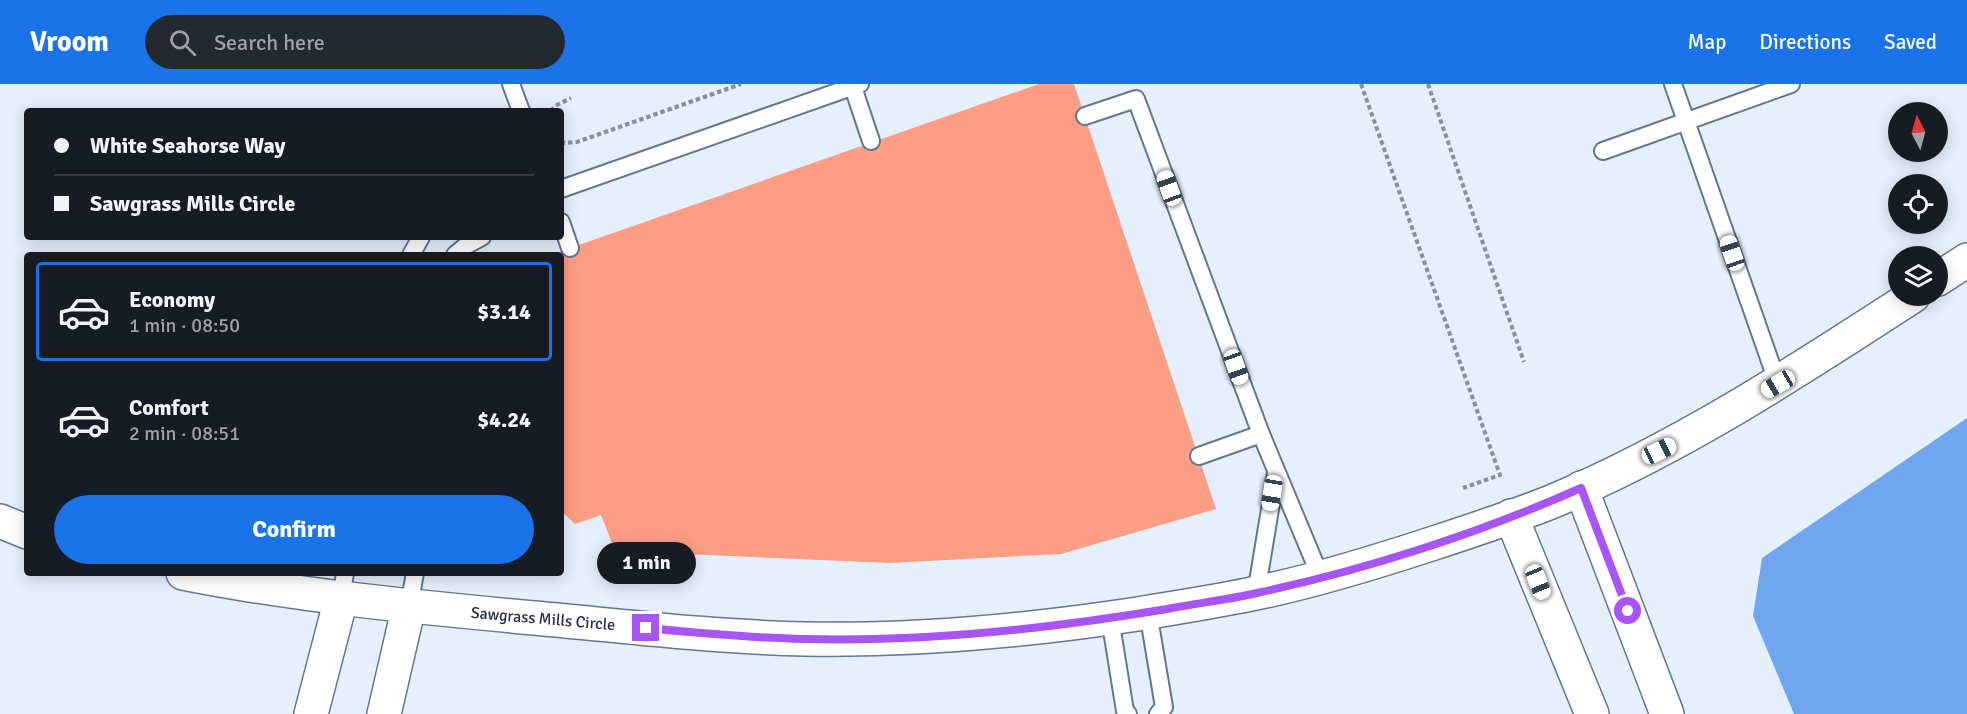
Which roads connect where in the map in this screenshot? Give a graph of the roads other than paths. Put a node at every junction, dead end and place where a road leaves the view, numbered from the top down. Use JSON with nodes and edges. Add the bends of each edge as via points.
{"nodes":[{"id":1,"x":511,"y":84,"type":"edge"},
{"id":2,"x":1673,"y":84,"type":"edge"},
{"id":3,"x":1791,"y":84,"type":"edge"},
{"id":4,"x":856,"y":85,"type":"edge"},
{"id":5,"x":520,"y":108,"type":"edge"},
{"id":6,"x":1085,"y":116,"type":"dead end"},
{"id":7,"x":1686,"y":121,"type":"junction"},
{"id":8,"x":871,"y":141,"type":"dead end"},
{"id":9,"x":1603,"y":151,"type":"dead end"},
{"id":10,"x":564,"y":188,"type":"edge"},
{"id":11,"x":564,"y":231,"type":"edge"},
{"id":12,"x":476,"y":240,"type":"edge"},
{"id":13,"x":570,"y":248,"type":"dead end"},
{"id":14,"x":458,"y":252,"type":"edge"},
{"id":15,"x":1967,"y":260,"type":"edge"},
{"id":16,"x":1948,"y":272,"type":"edge"},
{"id":17,"x":1898,"y":306,"type":"edge"},
{"id":18,"x":1778,"y":384,"type":"junction"},
{"id":19,"x":1261,"y":434,"type":"junction"},
{"id":20,"x":1199,"y":456,"type":"dead end"},
{"id":21,"x":1276,"y":472,"type":"junction"},
{"id":22,"x":1581,"y":488,"type":"junction"},
{"id":23,"x":1512,"y":516,"type":"junction"},
{"id":24,"x":0,"y":521,"type":"edge"},
{"id":25,"x":24,"y":531,"type":"edge"},
{"id":26,"x":198,"y":576,"type":"edge"},
{"id":27,"x":414,"y":576,"type":"edge"},
{"id":28,"x":1321,"y":578,"type":"junction"},
{"id":29,"x":343,"y":586,"type":"edge"},
{"id":30,"x":1256,"y":594,"type":"junction"},
{"id":31,"x":409,"y":606,"type":"junction"},
{"id":32,"x":1148,"y":612,"type":"junction"},
{"id":33,"x":1110,"y":618,"type":"junction"},
{"id":34,"x":310,"y":714,"type":"edge"},
{"id":35,"x":384,"y":714,"type":"edge"},
{"id":36,"x":1128,"y":714,"type":"edge"},
{"id":37,"x":1158,"y":714,"type":"edge"},
{"id":38,"x":1592,"y":714,"type":"edge"},
{"id":39,"x":1667,"y":714,"type":"edge"}],
"edges":[{"from":1,"to":5,"type":"lane"},
{"from":2,"to":7,"type":"lane"},
{"from":3,"to":7,"type":"lane"},
{"from":4,"to":8,"type":"lane"},
{"from":4,"to":10,"type":"lane"},
{"from":6,"to":19,"type":"lane","via":[[1136,99]]},
{"from":7,"to":9,"type":"lane"},
{"from":7,"to":18,"type":"lane"},
{"from":11,"to":13,"type":"lane"},
{"from":12,"to":14,"type":"lane"},
{"from":15,"to":16,"type":"street"},
{"from":17,"to":18,"type":"street","name":"Sawgrass Mills Circle"},
{"from":18,"to":22,"type":"street","name":"Sawgrass Mills Circle","via":[[1679,441]]},
{"from":19,"to":20,"type":"lane"},
{"from":19,"to":21,"type":"lane"},
{"from":21,"to":28,"type":"lane"},
{"from":21,"to":30,"type":"lane"},
{"from":22,"to":23,"type":"street","name":"Sawgrass Mills Circle"},
{"from":22,"to":39,"type":"street"},
{"from":23,"to":28,"type":"street","name":"Sawgrass Mills Circle"},
{"from":23,"to":38,"type":"street"},
{"from":24,"to":25,"type":"street"},
{"from":26,"to":29,"type":"street","name":"Sawgrass Mills Circle","via":[[234,583]]},
{"from":27,"to":31,"type":"lane"},
{"from":28,"to":30,"type":"street","name":"Sawgrass Mills Circle"},
{"from":29,"to":31,"type":"street","name":"Sawgrass Mills Circle"},
{"from":29,"to":34,"type":"street"},
{"from":30,"to":32,"type":"street","name":"Sawgrass Mills Circle"},
{"from":31,"to":33,"type":"street","name":"Sawgrass Mills Circle","via":[[693,633],[804,639],[961,634]]},
{"from":31,"to":35,"type":"street"},
{"from":32,"to":33,"type":"street","name":"Sawgrass Mills Circle"},
{"from":32,"to":37,"type":"lane","via":[[1164,707]]},
{"from":33,"to":36,"type":"lane"}]}
